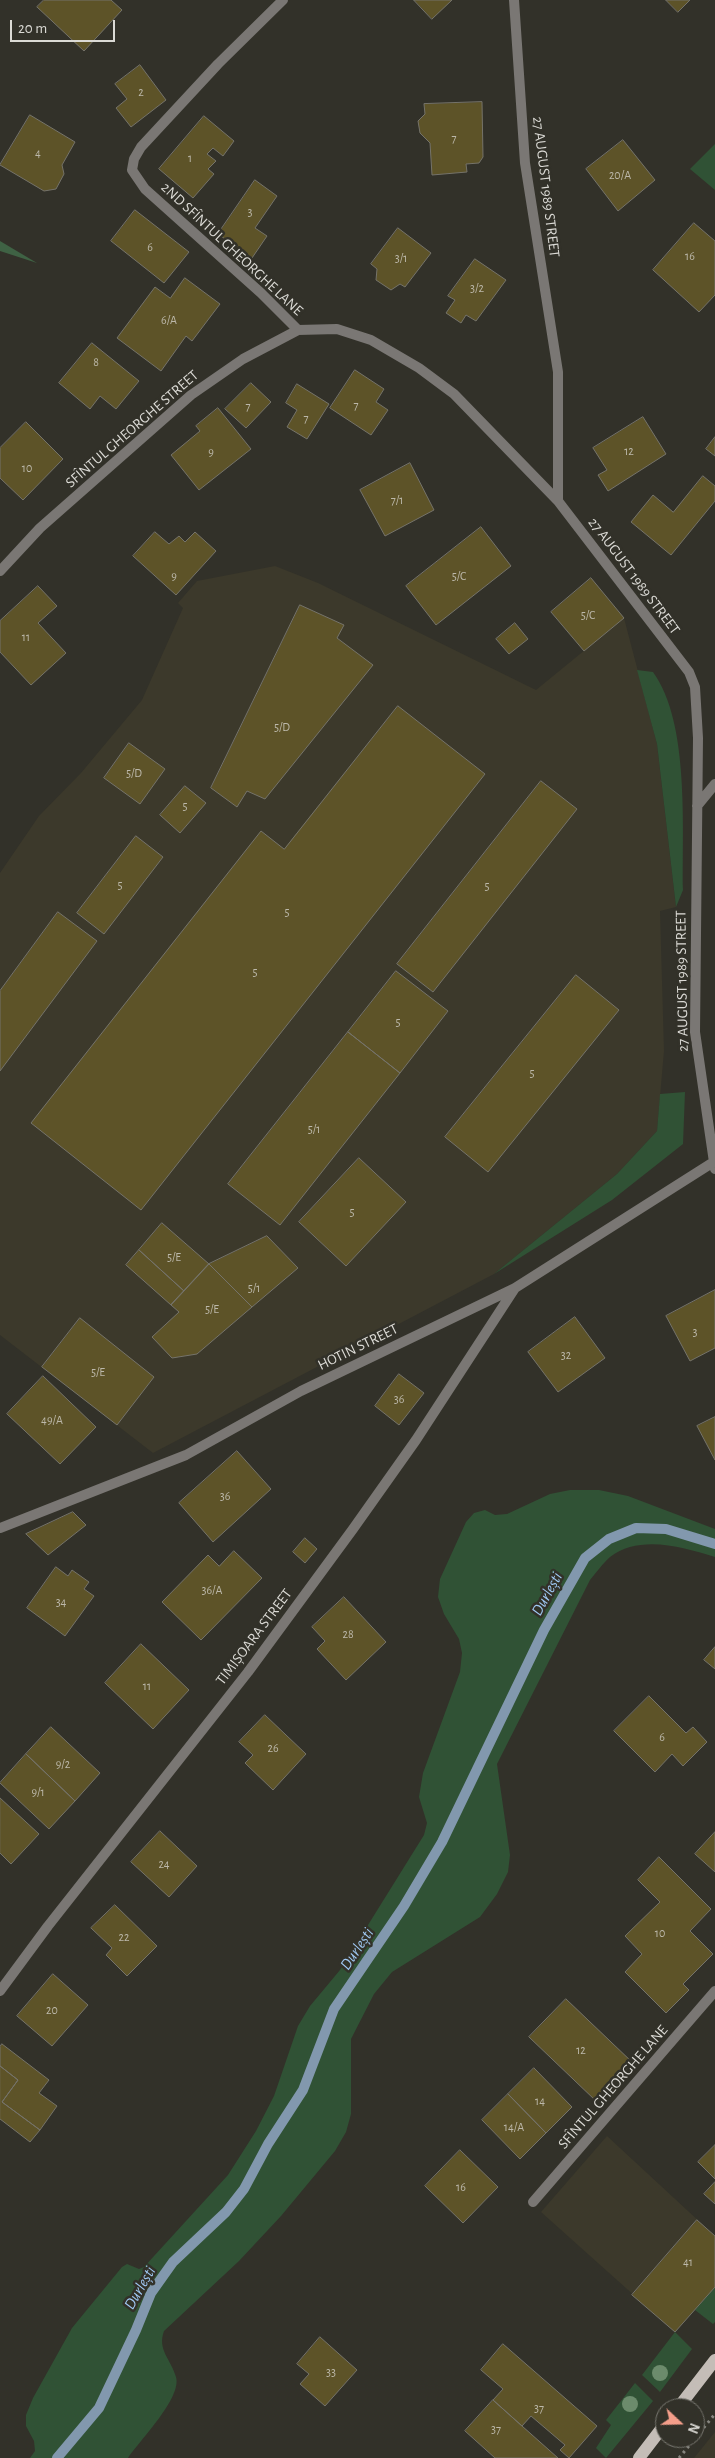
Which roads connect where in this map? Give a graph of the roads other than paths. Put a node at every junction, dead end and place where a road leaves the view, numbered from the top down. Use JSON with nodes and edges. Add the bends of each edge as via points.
{"nodes":[{"id":1,"x":283,"y":0,"type":"edge"},
{"id":2,"x":514,"y":0,"type":"edge"},
{"id":3,"x":298,"y":330,"type":"junction"},
{"id":4,"x":558,"y":501,"type":"junction"},
{"id":5,"x":0,"y":570,"type":"edge"},
{"id":6,"x":715,"y":784,"type":"edge"},
{"id":7,"x":697,"y":806,"type":"junction"},
{"id":8,"x":714,"y":1166,"type":"edge"},
{"id":9,"x":515,"y":1288,"type":"junction"},
{"id":10,"x":0,"y":1528,"type":"edge"},
{"id":11,"x":0,"y":1991,"type":"edge"},
{"id":12,"x":715,"y":1991,"type":"edge"},
{"id":13,"x":533,"y":2202,"type":"dead end"},
{"id":14,"x":715,"y":2360,"type":"edge"},
{"id":15,"x":686,"y":2398,"type":"edge"},
{"id":16,"x":655,"y":2437,"type":"edge"},
{"id":17,"x":639,"y":2458,"type":"edge"}],
"edges":[{"from":1,"to":3,"type":"street","name":"2ND SFÎNTUL GHEORGHE LANE","via":[[141,146],[132,170],[145,189]]},
{"from":2,"to":4,"type":"street","name":"27 AUGUST 1989 STREET","via":[[524,163],[558,372]]},
{"from":3,"to":4,"type":"street","name":"2ND SFÎNTUL GHEORGHE LANE","via":[[337,329],[371,340],[419,368],[454,394]]},
{"from":3,"to":5,"type":"street","name":"SFÎNTUL GHEORGHE STREET","via":[[244,359],[191,395],[40,528]]},
{"from":4,"to":7,"type":"street","name":"27 AUGUST 1989 STREET","via":[[689,672],[697,705]]},
{"from":6,"to":7,"type":"street"},
{"from":7,"to":8,"type":"street","name":"27 AUGUST 1989 STREET","via":[[695,1032]]},
{"from":8,"to":9,"type":"street","name":"HOTIN STREET"},
{"from":9,"to":10,"type":"street","name":"HOTIN STREET","via":[[301,1391],[186,1455]]},
{"from":9,"to":11,"type":"street","name":"TIMIȘOARA STREET","via":[[416,1440],[248,1672]]},
{"from":12,"to":13,"type":"street","name":"SFÎNTUL GHEORGHE LANE"},
{"from":14,"to":15,"type":"main road"},
{"from":16,"to":17,"type":"main road"}]}
